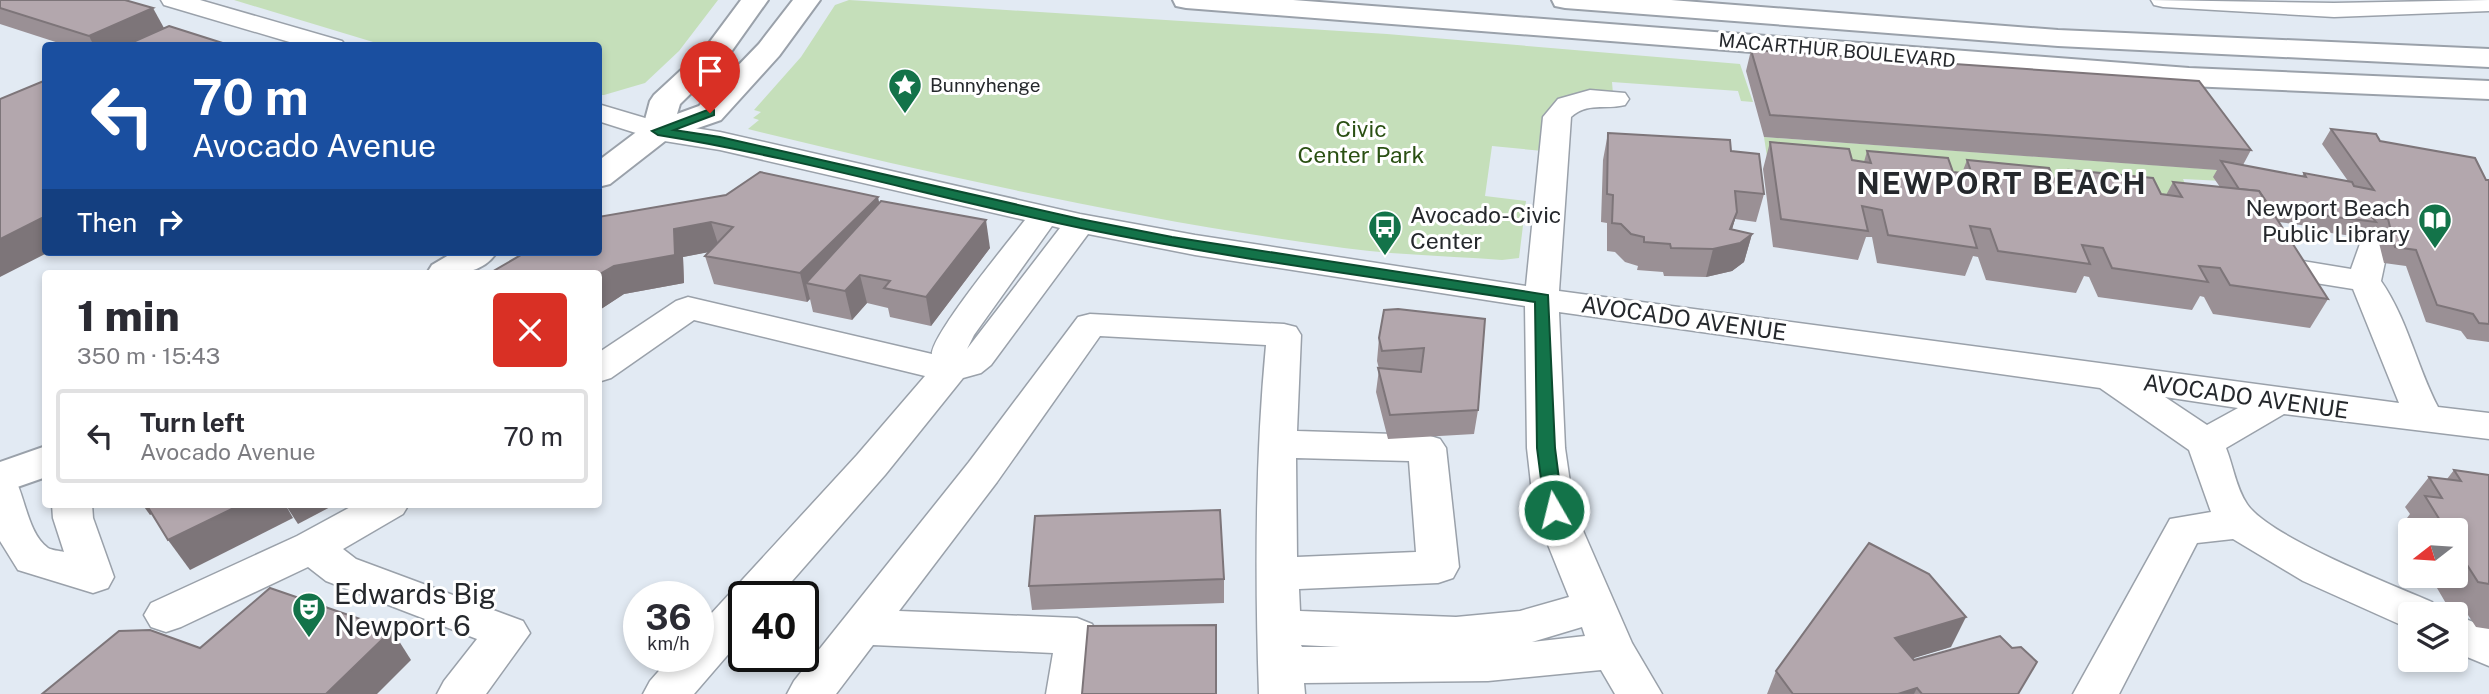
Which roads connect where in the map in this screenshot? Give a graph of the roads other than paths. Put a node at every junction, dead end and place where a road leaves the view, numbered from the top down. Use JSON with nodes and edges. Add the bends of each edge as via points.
{"nodes":[{"id":1,"x":173,"y":0,"type":"edge"},
{"id":2,"x":755,"y":0,"type":"edge"},
{"id":3,"x":807,"y":0,"type":"edge"},
{"id":4,"x":1186,"y":0,"type":"edge"},
{"id":5,"x":1565,"y":0,"type":"edge"},
{"id":6,"x":2163,"y":0,"type":"edge"},
{"id":7,"x":2489,"y":4,"type":"edge"},
{"id":8,"x":319,"y":42,"type":"edge"},
{"id":9,"x":2489,"y":58,"type":"edge"},
{"id":10,"x":2489,"y":70,"type":"edge"},
{"id":11,"x":2413,"y":87,"type":"junction"},
{"id":12,"x":2489,"y":90,"type":"edge"},
{"id":13,"x":1615,"y":99,"type":"dead end"},
{"id":14,"x":602,"y":114,"type":"edge"},
{"id":15,"x":658,"y":131,"type":"junction"},
{"id":16,"x":602,"y":174,"type":"edge"},
{"id":17,"x":1044,"y":215,"type":"junction"},
{"id":18,"x":1080,"y":223,"type":"junction"},
{"id":19,"x":473,"y":256,"type":"edge"},
{"id":20,"x":2272,"y":266,"type":"edge"},
{"id":21,"x":450,"y":270,"type":"edge"},
{"id":22,"x":1542,"y":299,"type":"junction"},
{"id":23,"x":602,"y":367,"type":"edge"},
{"id":24,"x":950,"y":370,"type":"junction"},
{"id":25,"x":2103,"y":376,"type":"junction"},
{"id":26,"x":2278,"y":401,"type":"junction"},
{"id":27,"x":2425,"y":419,"type":"junction"},
{"id":28,"x":2489,"y":426,"type":"edge"},
{"id":29,"x":2205,"y":443,"type":"junction"},
{"id":30,"x":1277,"y":444,"type":"junction"},
{"id":31,"x":42,"y":462,"type":"edge"},
{"id":32,"x":0,"y":478,"type":"edge"},
{"id":33,"x":0,"y":487,"type":"edge"},
{"id":34,"x":72,"y":508,"type":"edge"},
{"id":35,"x":382,"y":508,"type":"edge"},
{"id":36,"x":2242,"y":523,"type":"junction"},
{"id":37,"x":312,"y":547,"type":"junction"},
{"id":38,"x":1277,"y":574,"type":"junction"},
{"id":39,"x":766,"y":581,"type":"edge"},
{"id":40,"x":2398,"y":605,"type":"edge"},
{"id":41,"x":1595,"y":607,"type":"junction"},
{"id":42,"x":166,"y":615,"type":"dead end"},
{"id":43,"x":728,"y":624,"type":"edge"},
{"id":44,"x":862,"y":627,"type":"junction"},
{"id":45,"x":2468,"y":638,"type":"edge"},
{"id":46,"x":2489,"y":648,"type":"edge"},
{"id":47,"x":1613,"y":650,"type":"junction"},
{"id":48,"x":1280,"y":662,"type":"edge"},
{"id":49,"x":460,"y":694,"type":"edge"},
{"id":50,"x":666,"y":694,"type":"edge"},
{"id":51,"x":810,"y":694,"type":"edge"},
{"id":52,"x":1069,"y":694,"type":"edge"},
{"id":53,"x":1639,"y":694,"type":"edge"},
{"id":54,"x":2096,"y":694,"type":"edge"}],
"edges":[{"from":1,"to":8,"type":"street"},
{"from":2,"to":15,"type":"main road","via":[[716,53],[665,101]]},
{"from":3,"to":15,"type":"main road","via":[[769,50],[710,113]]},
{"from":4,"to":11,"type":"main road","name":"MACARTHUR BOULEVARD","via":[[1988,63]]},
{"from":5,"to":9,"type":"main road","name":"MACARTHUR BOULEVARD","via":[[2058,38]]},
{"from":6,"to":7,"type":"street","via":[[2334,10]]},
{"from":10,"to":11,"type":"main road","via":[[2438,71],[2424,75]]},
{"from":11,"to":12,"type":"main road","name":"MACARTHUR BOULEVARD"},
{"from":13,"to":22,"type":"street","via":[[1589,99],[1562,108],[1557,117]]},
{"from":14,"to":15,"type":"street","name":"AVOCADO AVENUE"},
{"from":15,"to":16,"type":"main road"},
{"from":15,"to":17,"type":"street","name":"AVOCADO AVENUE"},
{"from":17,"to":18,"type":"street","name":"AVOCADO AVENUE"},
{"from":17,"to":24,"type":"street","via":[[959,332],[949,349]]},
{"from":18,"to":22,"type":"street","name":"AVOCADO AVENUE"},
{"from":18,"to":24,"type":"street","via":[[979,357]]},
{"from":19,"to":21,"type":"main road"},
{"from":20,"to":27,"type":"street","via":[[2368,265],[2375,298]]},
{"from":22,"to":25,"type":"street","name":"AVOCADO AVENUE"},
{"from":22,"to":41,"type":"street","via":[[1546,448],[1554,510]]},
{"from":23,"to":24,"type":"street","via":[[688,308]]},
{"from":24,"to":39,"type":"street"},
{"from":25,"to":26,"type":"street","name":"AVOCADO AVENUE"},
{"from":25,"to":29,"type":"street"},
{"from":26,"to":27,"type":"street","name":"AVOCADO AVENUE"},
{"from":26,"to":29,"type":"street"},
{"from":27,"to":28,"type":"street","name":"AVOCADO AVENUE"},
{"from":29,"to":36,"type":"street","via":[[2232,514]]},
{"from":30,"to":38,"type":"street"},
{"from":30,"to":38,"type":"street","via":[[1427,448],[1438,567]]},
{"from":30,"to":44,"type":"street","via":[[1284,335],[1090,325]]},
{"from":31,"to":32,"type":"main road"},
{"from":33,"to":34,"type":"street","via":[[8,521],[33,559],[93,577]]},
{"from":35,"to":37,"type":"street"},
{"from":36,"to":40,"type":"street","via":[[2307,563]]},
{"from":36,"to":54,"type":"street","via":[[2184,530]]},
{"from":37,"to":42,"type":"street"},
{"from":37,"to":49,"type":"street","via":[[341,570],[508,633]]},
{"from":38,"to":48,"type":"street"},
{"from":41,"to":47,"type":"street"},
{"from":41,"to":48,"type":"street","via":[[1520,628]]},
{"from":43,"to":50,"type":"street"},
{"from":44,"to":51,"type":"street"},
{"from":44,"to":52,"type":"street","via":[[1077,636]]},
{"from":45,"to":46,"type":"street"},
{"from":47,"to":48,"type":"street","via":[[1544,661],[1432,667]]},
{"from":47,"to":53,"type":"street"}]}
